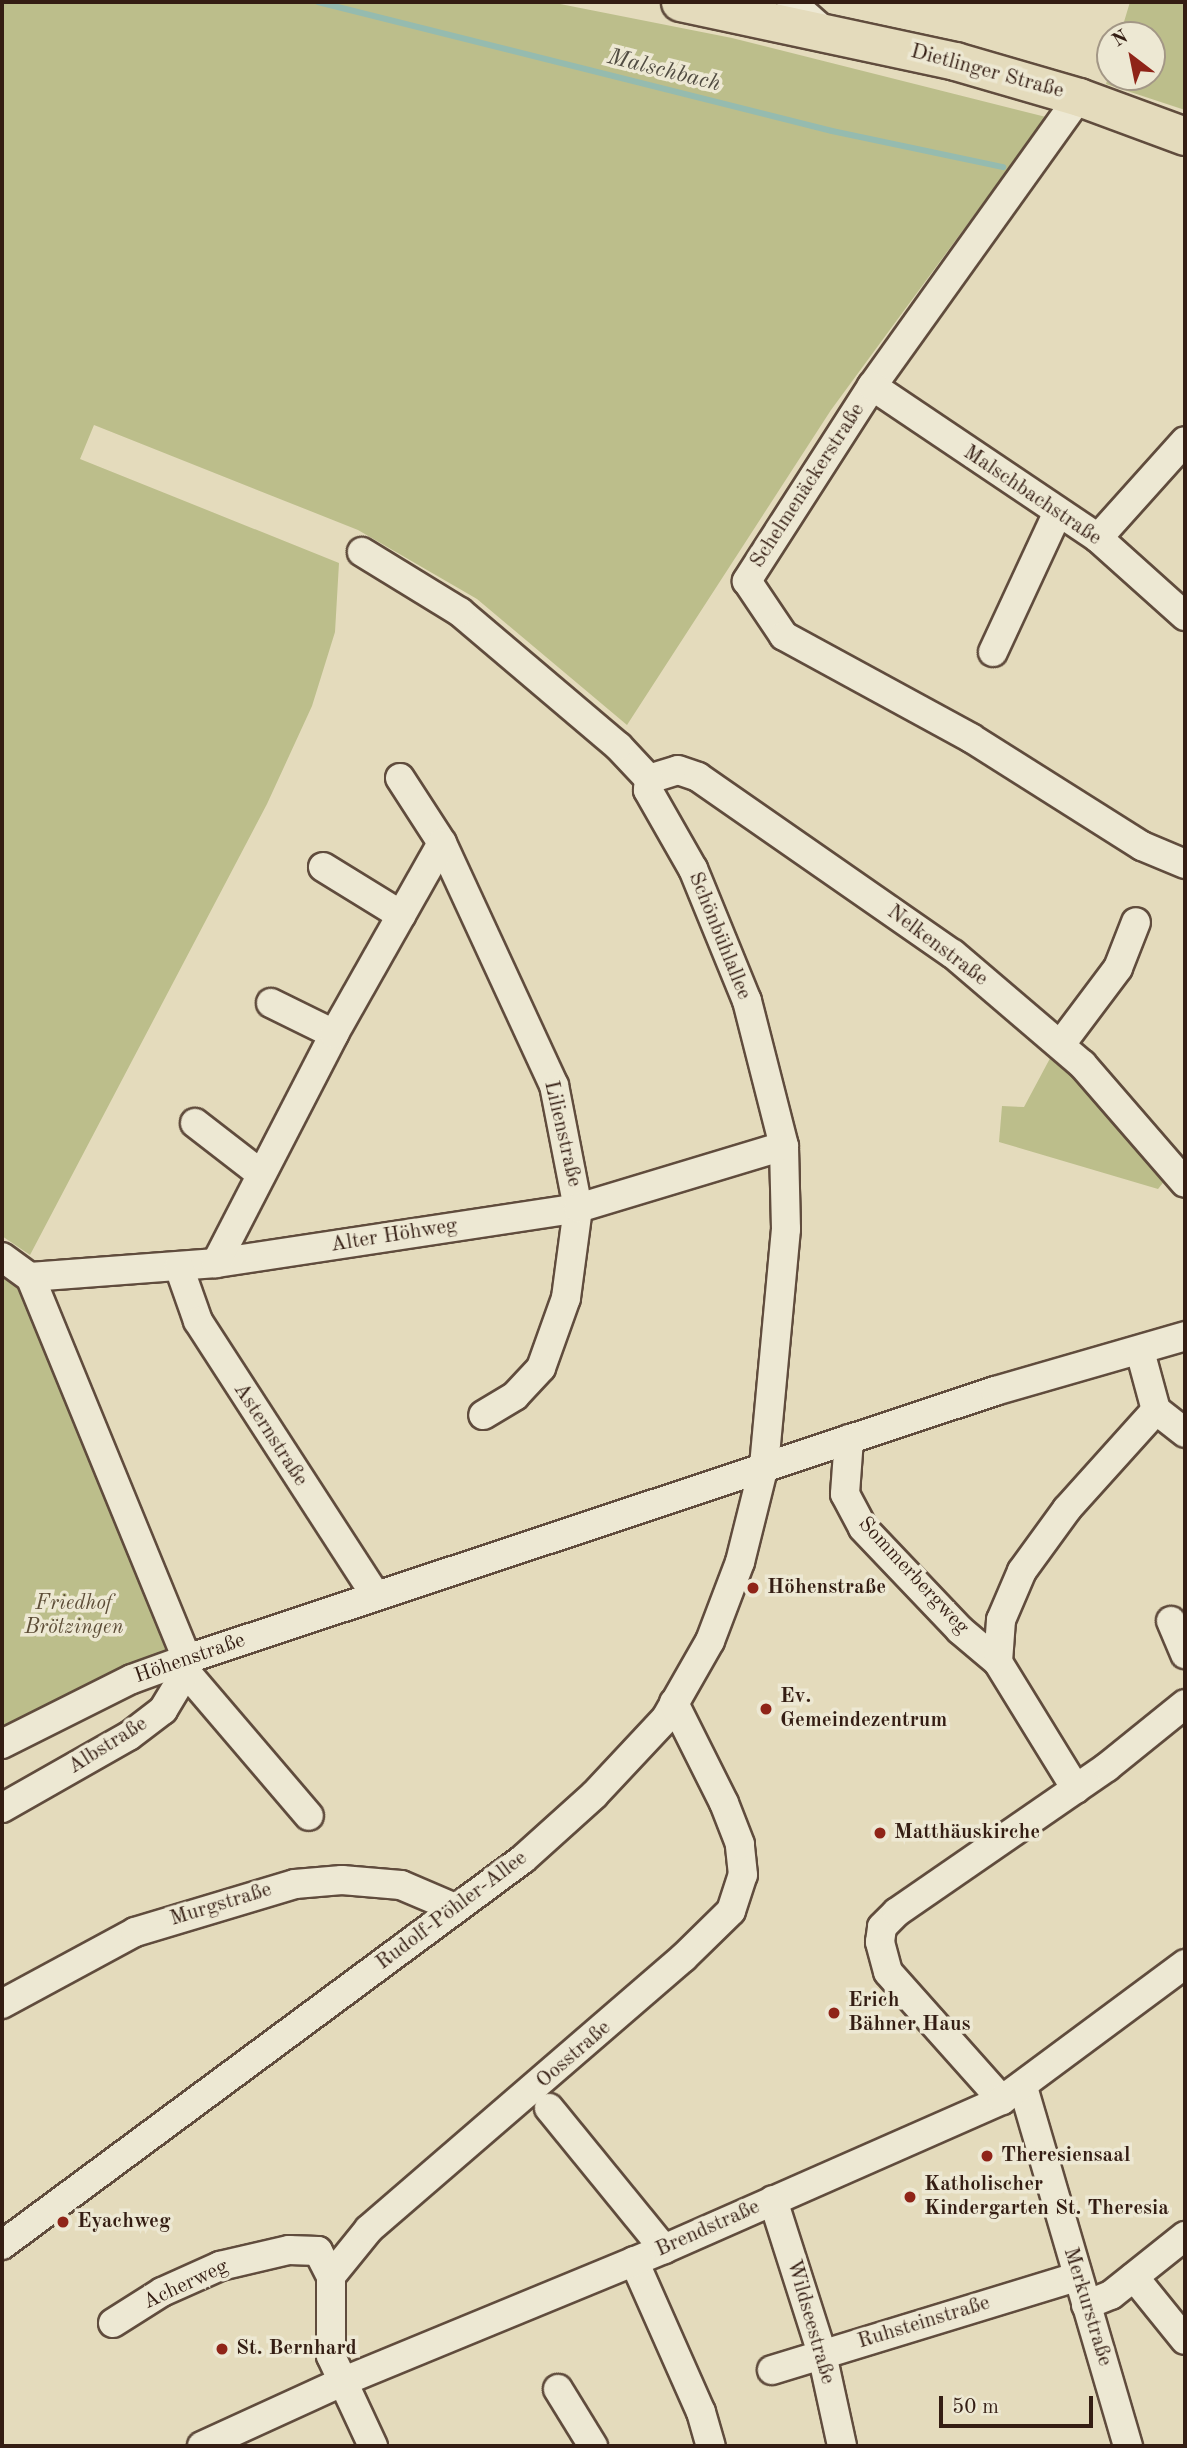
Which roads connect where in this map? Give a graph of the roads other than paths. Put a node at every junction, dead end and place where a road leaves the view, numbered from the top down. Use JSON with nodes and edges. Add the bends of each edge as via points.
{"nodes":[{"id":1,"x":680,"y":2,"type":"edge"},
{"id":2,"x":791,"y":2,"type":"edge"},
{"id":3,"x":825,"y":32,"type":"junction"},
{"id":4,"x":1079,"y":97,"type":"junction"},
{"id":5,"x":1185,"y":136,"type":"edge"},
{"id":6,"x":872,"y":386,"type":"junction"},
{"id":7,"x":1185,"y":441,"type":"edge"},
{"id":8,"x":1057,"y":514,"type":"junction"},
{"id":9,"x":1098,"y":538,"type":"junction"},
{"id":10,"x":362,"y":552,"type":"dead end"},
{"id":11,"x":1185,"y":616,"type":"edge"},
{"id":12,"x":993,"y":652,"type":"dead end"},
{"id":13,"x":400,"y":778,"type":"dead end"},
{"id":14,"x":649,"y":779,"type":"junction"},
{"id":15,"x":442,"y":843,"type":"junction"},
{"id":16,"x":1185,"y":864,"type":"edge"},
{"id":17,"x":323,"y":867,"type":"dead end"},
{"id":18,"x":401,"y":915,"type":"junction"},
{"id":19,"x":1136,"y":922,"type":"dead end"},
{"id":20,"x":271,"y":1003,"type":"dead end"},
{"id":21,"x":334,"y":1034,"type":"junction"},
{"id":22,"x":1061,"y":1044,"type":"junction"},
{"id":23,"x":195,"y":1124,"type":"dead end"},
{"id":24,"x":784,"y":1146,"type":"junction"},
{"id":25,"x":261,"y":1174,"type":"junction"},
{"id":26,"x":1185,"y":1183,"type":"edge"},
{"id":27,"x":578,"y":1208,"type":"junction"},
{"id":28,"x":2,"y":1257,"type":"edge"},
{"id":29,"x":216,"y":1263,"type":"junction"},
{"id":30,"x":179,"y":1267,"type":"junction"},
{"id":31,"x":30,"y":1277,"type":"junction"},
{"id":32,"x":1185,"y":1336,"type":"edge"},
{"id":33,"x":1140,"y":1351,"type":"junction"},
{"id":34,"x":1156,"y":1410,"type":"junction"},
{"id":35,"x":483,"y":1415,"type":"dead end"},
{"id":36,"x":1185,"y":1433,"type":"edge"},
{"id":37,"x":849,"y":1439,"type":"junction"},
{"id":38,"x":764,"y":1466,"type":"junction"},
{"id":39,"x":374,"y":1595,"type":"junction"},
{"id":40,"x":1171,"y":1621,"type":"dead end"},
{"id":41,"x":1185,"y":1654,"type":"edge"},
{"id":42,"x":998,"y":1662,"type":"junction"},
{"id":43,"x":186,"y":1665,"type":"junction"},
{"id":44,"x":674,"y":1703,"type":"junction"},
{"id":45,"x":1185,"y":1704,"type":"edge"},
{"id":46,"x":2,"y":1744,"type":"edge"},
{"id":47,"x":1076,"y":1789,"type":"junction"},
{"id":48,"x":2,"y":1808,"type":"edge"},
{"id":49,"x":309,"y":1816,"type":"dead end"},
{"id":50,"x":455,"y":1908,"type":"junction"},
{"id":51,"x":1185,"y":1964,"type":"edge"},
{"id":52,"x":2,"y":2004,"type":"edge"},
{"id":53,"x":1013,"y":2094,"type":"junction"},
{"id":54,"x":549,"y":2108,"type":"dead end"},
{"id":55,"x":773,"y":2200,"type":"junction"},
{"id":56,"x":1185,"y":2236,"type":"edge"},
{"id":57,"x":2,"y":2245,"type":"edge"},
{"id":58,"x":664,"y":2249,"type":"junction"},
{"id":59,"x":635,"y":2260,"type":"junction"},
{"id":60,"x":331,"y":2276,"type":"junction"},
{"id":61,"x":1077,"y":2277,"type":"junction"},
{"id":62,"x":1134,"y":2277,"type":"junction"},
{"id":63,"x":1086,"y":2305,"type":"junction"},
{"id":64,"x":113,"y":2323,"type":"dead end"},
{"id":65,"x":1185,"y":2340,"type":"edge"},
{"id":66,"x":822,"y":2354,"type":"junction"},
{"id":67,"x":772,"y":2370,"type":"dead end"},
{"id":68,"x":344,"y":2381,"type":"junction"},
{"id":69,"x":558,"y":2389,"type":"dead end"},
{"id":70,"x":193,"y":2444,"type":"edge"},
{"id":71,"x":373,"y":2446,"type":"edge"},
{"id":72,"x":593,"y":2446,"type":"edge"},
{"id":73,"x":711,"y":2446,"type":"edge"},
{"id":74,"x":842,"y":2446,"type":"edge"},
{"id":75,"x":1128,"y":2446,"type":"edge"}],
"edges":[{"from":1,"to":3,"type":"main road","name":"Dietlinger Straße"},
{"from":2,"to":3,"type":"street","name":"Dietlinger Straße"},
{"from":3,"to":4,"type":"main road","name":"Dietlinger Straße","via":[[955,61]]},
{"from":4,"to":5,"type":"main road","name":"Dietlinger Straße"},
{"from":4,"to":6,"type":"street","name":"Schelmenäckerstraße"},
{"from":6,"to":8,"type":"street","name":"Malschbachstraße"},
{"from":6,"to":16,"type":"street","name":"Schelmenäckerstraße","via":[[747,582],[785,636],[971,738],[1142,846]]},
{"from":7,"to":9,"type":"street"},
{"from":8,"to":9,"type":"street","name":"Malschbachstraße"},
{"from":8,"to":12,"type":"street"},
{"from":9,"to":11,"type":"street","name":"Malschbachstraße"},
{"from":10,"to":14,"type":"street","name":"Schönbühlallee","via":[[460,612],[618,746]]},
{"from":13,"to":15,"type":"street","name":"Lilienstraße"},
{"from":14,"to":22,"type":"street","name":"Nelkenstraße","via":[[678,770],[698,777],[953,954]]},
{"from":14,"to":24,"type":"street","name":"Schönbühlallee","via":[[648,790],[693,869],[747,1001]]},
{"from":15,"to":18,"type":"street"},
{"from":15,"to":27,"type":"street","name":"Lilienstraße","via":[[554,1085]]},
{"from":17,"to":18,"type":"street"},
{"from":18,"to":21,"type":"street"},
{"from":19,"to":22,"type":"street","via":[[1118,968]]},
{"from":20,"to":21,"type":"street"},
{"from":21,"to":25,"type":"street"},
{"from":22,"to":26,"type":"street","name":"Nelkenstraße"},
{"from":23,"to":25,"type":"street"},
{"from":24,"to":27,"type":"street","name":"Alter Höhweg"},
{"from":24,"to":38,"type":"street","name":"Schönbühlallee","via":[[786,1229]]},
{"from":25,"to":29,"type":"street"},
{"from":27,"to":29,"type":"street","name":"Alter Höhweg"},
{"from":27,"to":35,"type":"street","name":"Lilienstraße","via":[[566,1298],[541,1368],[515,1396]]},
{"from":28,"to":31,"type":"street"},
{"from":29,"to":30,"type":"street","name":"Alter Höhweg"},
{"from":30,"to":31,"type":"street","name":"Alter Höhweg"},
{"from":30,"to":39,"type":"street","name":"Asternstraße","via":[[198,1321]]},
{"from":31,"to":43,"type":"street"},
{"from":32,"to":33,"type":"street","name":"Höhenstraße"},
{"from":33,"to":34,"type":"street"},
{"from":33,"to":37,"type":"street","name":"Höhenstraße","via":[[995,1391]]},
{"from":34,"to":36,"type":"street"},
{"from":34,"to":42,"type":"street","via":[[1067,1509],[1022,1571],[1001,1620]]},
{"from":37,"to":38,"type":"street","name":"Höhenstraße"},
{"from":37,"to":42,"type":"street","name":"Sommerbergweg","via":[[845,1494],[863,1528],[960,1630]]},
{"from":38,"to":39,"type":"street","name":"Höhenstraße"},
{"from":38,"to":44,"type":"street","name":"Rudolf-Pöhler-Allee","via":[[740,1562],[710,1641]]},
{"from":39,"to":43,"type":"street","name":"Höhenstraße"},
{"from":40,"to":41,"type":"street"},
{"from":42,"to":47,"type":"street","name":"Sommerbergweg"},
{"from":43,"to":46,"type":"street","name":"Höhenstraße","via":[[132,1679]]},
{"from":43,"to":48,"type":"street","name":"Albstraße","via":[[163,1710],[129,1736]]},
{"from":43,"to":49,"type":"street"},
{"from":44,"to":50,"type":"street","name":"Rudolf-Pöhler-Allee","via":[[594,1795],[523,1859]]},
{"from":44,"to":60,"type":"street","name":"Oosstraße","via":[[740,1844],[743,1875],[731,1911],[653,1985],[369,2229]]},
{"from":45,"to":47,"type":"street"},
{"from":47,"to":53,"type":"street","via":[[897,1912],[882,1927],[880,1942],[888,1972]]},
{"from":50,"to":52,"type":"street","name":"Murgstraße","via":[[401,1885],[342,1880],[295,1884],[135,1932]]},
{"from":50,"to":57,"type":"street","name":"Rudolf-Pöhler-Allee"},
{"from":51,"to":53,"type":"street","name":"Brendstraße"},
{"from":53,"to":55,"type":"street","name":"Brendstraße"},
{"from":53,"to":61,"type":"street","name":"Merkurstraße"},
{"from":54,"to":58,"type":"street"},
{"from":55,"to":58,"type":"street","name":"Brendstraße"},
{"from":55,"to":66,"type":"street","name":"Wildseestraße"},
{"from":56,"to":62,"type":"street"},
{"from":58,"to":59,"type":"street","name":"Brendstraße"},
{"from":59,"to":68,"type":"street","name":"Brendstraße"},
{"from":59,"to":73,"type":"street","via":[[701,2412]]},
{"from":60,"to":64,"type":"street","name":"Acherweg","via":[[318,2251],[289,2249],[220,2266],[162,2292]]},
{"from":60,"to":68,"type":"street","via":[[328,2339]]},
{"from":61,"to":63,"type":"street","name":"Merkurstraße"},
{"from":61,"to":66,"type":"street","name":"Ruhsteinstraße"},
{"from":62,"to":63,"type":"street","via":[[1111,2295]]},
{"from":62,"to":65,"type":"street"},
{"from":63,"to":75,"type":"street","name":"Merkurstraße"},
{"from":66,"to":67,"type":"street","name":"Ruhsteinstraße"},
{"from":66,"to":74,"type":"street","name":"Wildseestraße"},
{"from":68,"to":70,"type":"street","name":"Brendstraße"},
{"from":68,"to":71,"type":"street"},
{"from":69,"to":72,"type":"street"}]}
